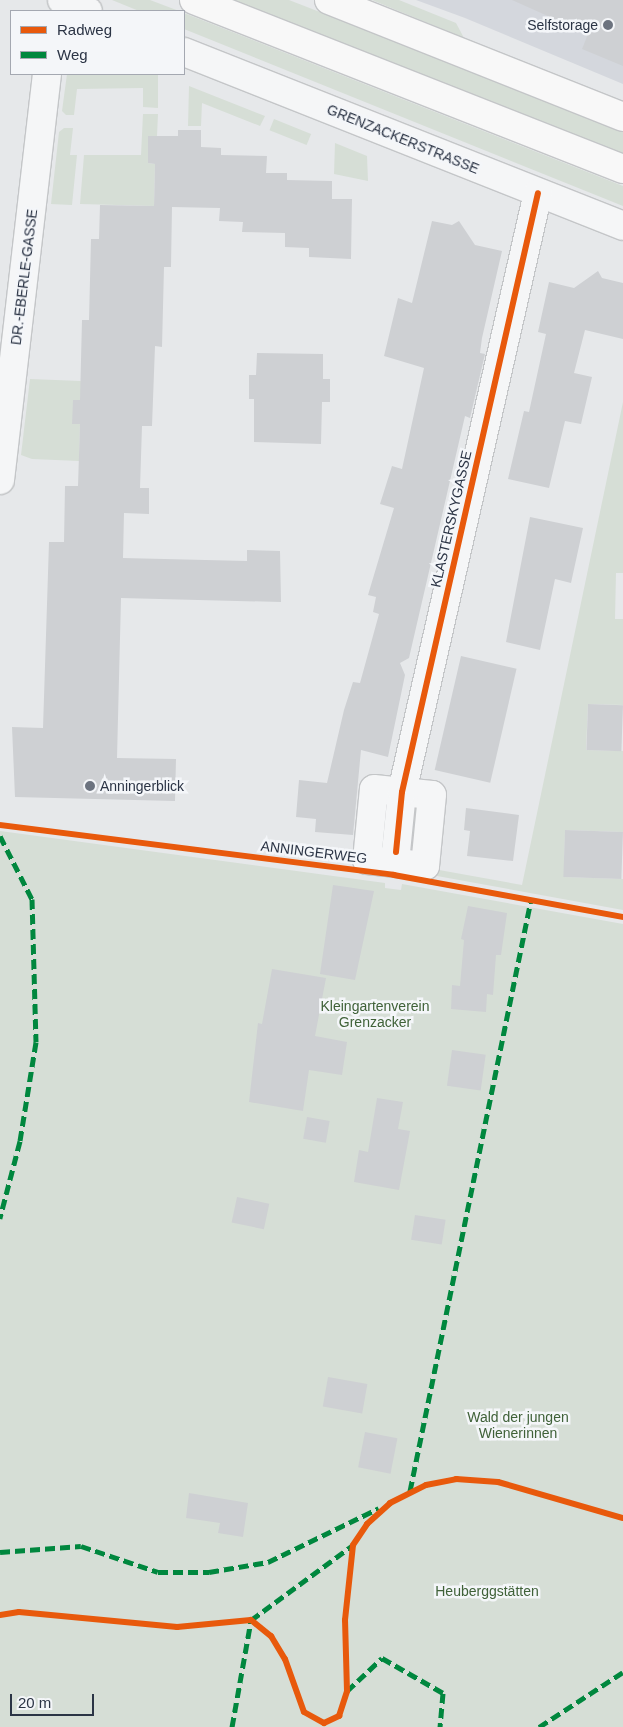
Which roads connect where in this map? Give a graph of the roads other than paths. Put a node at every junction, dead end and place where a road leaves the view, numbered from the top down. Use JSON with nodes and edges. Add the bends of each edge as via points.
{"nodes":[{"id":1,"x":62,"y":0,"type":"edge"},
{"id":2,"x":194,"y":0,"type":"edge"},
{"id":3,"x":329,"y":0,"type":"edge"},
{"id":4,"x":86,"y":10,"type":"edge"},
{"id":5,"x":185,"y":52,"type":"edge"},
{"id":6,"x":47,"y":75,"type":"edge"},
{"id":7,"x":623,"y":117,"type":"edge"},
{"id":8,"x":623,"y":169,"type":"edge"},
{"id":9,"x":538,"y":192,"type":"junction"},
{"id":10,"x":623,"y":226,"type":"edge"},
{"id":11,"x":0,"y":480,"type":"edge"},
{"id":12,"x":396,"y":852,"type":"dead end"}],
"edges":[{"from":1,"to":4,"type":"street"},
{"from":2,"to":8,"type":"main road"},
{"from":3,"to":7,"type":"main road"},
{"from":5,"to":9,"type":"street","name":"GRENZACKERSTRASSE"},
{"from":6,"to":11,"type":"street","name":"DR.-EBERLE-GASSE"},
{"from":9,"to":10,"type":"street","name":"GRENZACKERSTRASSE"},
{"from":9,"to":12,"type":"street","name":"KLASTERSKYGASSE","via":[[402,792]]}]}
